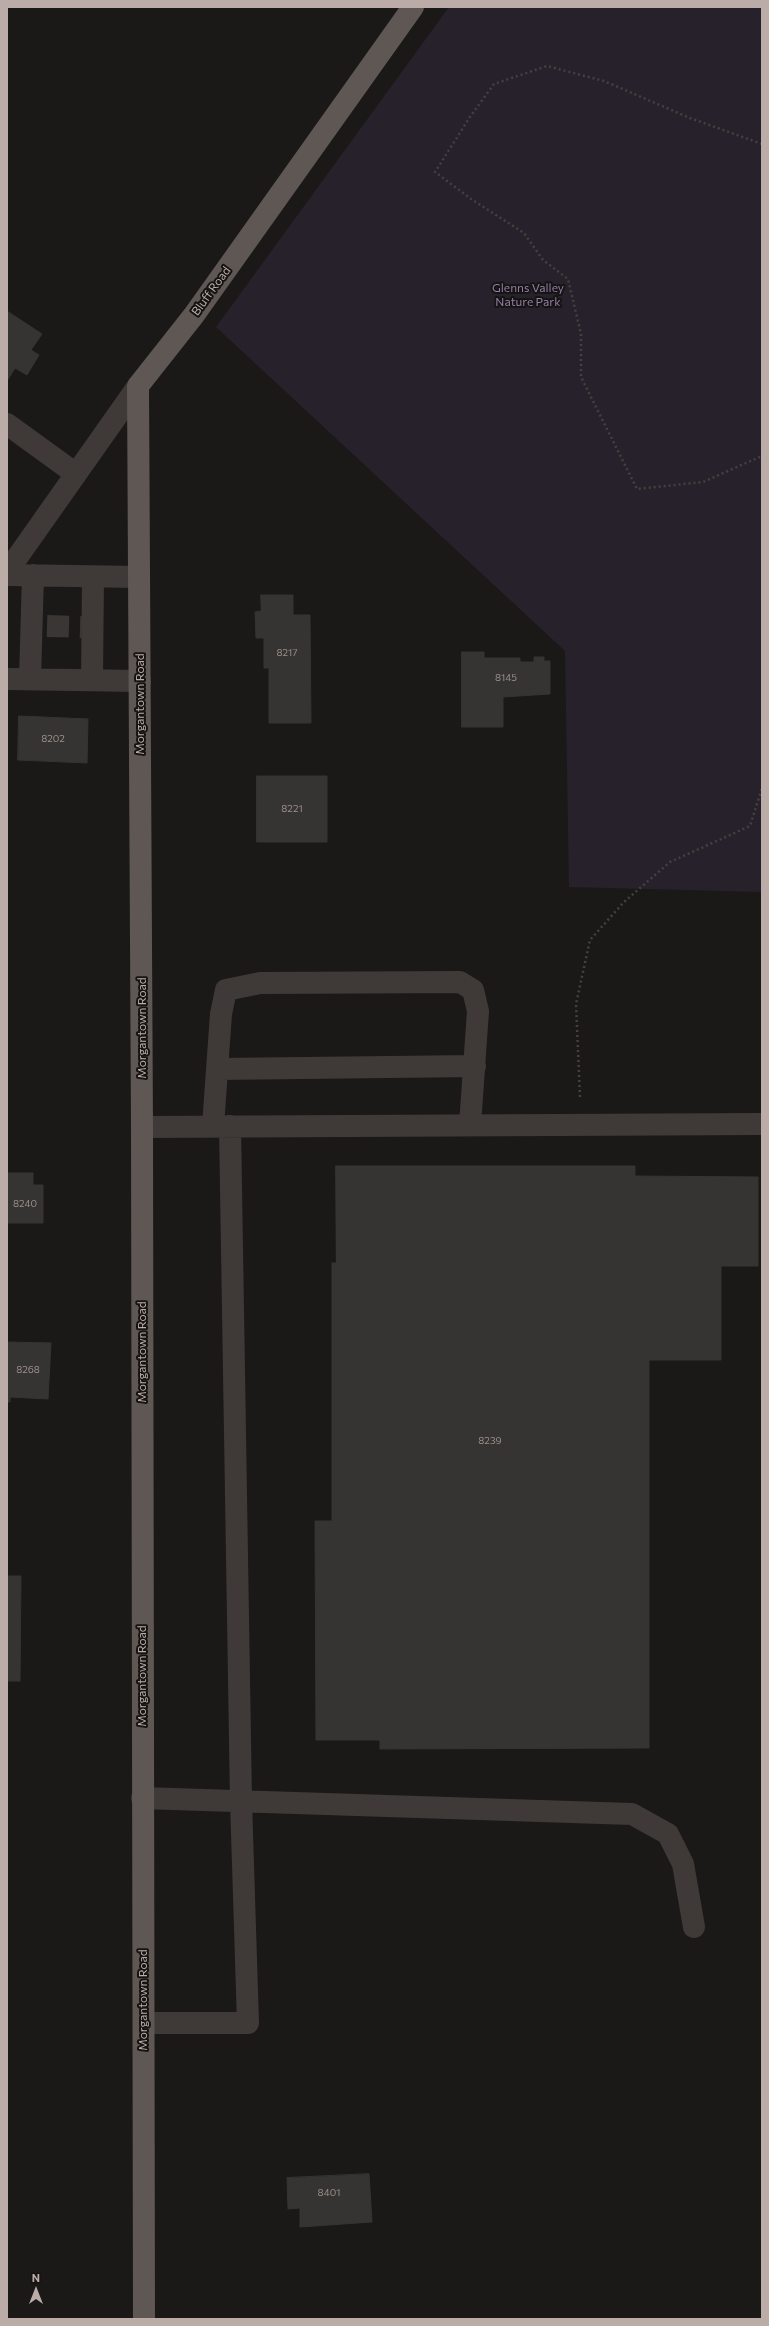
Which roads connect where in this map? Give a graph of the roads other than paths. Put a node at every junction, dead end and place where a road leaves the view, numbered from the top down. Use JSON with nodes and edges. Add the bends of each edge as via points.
{"nodes":[{"id":1,"x":413,"y":7,"type":"edge"},
{"id":2,"x":138,"y":386,"type":"junction"},
{"id":3,"x":7,"y":424,"type":"edge"},
{"id":4,"x":76,"y":474,"type":"junction"},
{"id":5,"x":7,"y":573,"type":"edge"},
{"id":6,"x":33,"y":575,"type":"junction"},
{"id":7,"x":93,"y":577,"type":"junction"},
{"id":8,"x":139,"y":577,"type":"junction"},
{"id":9,"x":7,"y":679,"type":"edge"},
{"id":10,"x":30,"y":679,"type":"junction"},
{"id":11,"x":92,"y":680,"type":"junction"},
{"id":12,"x":140,"y":681,"type":"junction"},
{"id":13,"x":475,"y":1066,"type":"junction"},
{"id":14,"x":218,"y":1069,"type":"junction"},
{"id":15,"x":762,"y":1124,"type":"edge"},
{"id":16,"x":470,"y":1125,"type":"junction"},
{"id":17,"x":222,"y":1126,"type":"junction"},
{"id":18,"x":142,"y":1127,"type":"junction"},
{"id":19,"x":142,"y":1798,"type":"junction"},
{"id":20,"x":241,"y":1801,"type":"junction"},
{"id":21,"x":694,"y":1927,"type":"dead end"},
{"id":22,"x":144,"y":2023,"type":"junction"},
{"id":23,"x":144,"y":2319,"type":"edge"}],
"edges":[{"from":1,"to":2,"type":"main road","name":"Bluff Road","via":[[194,315]]},
{"from":2,"to":4,"type":"street","name":"Bluff Road"},
{"from":2,"to":8,"type":"main road","name":"Morgantown Road"},
{"from":3,"to":4,"type":"street"},
{"from":4,"to":5,"type":"street","name":"Bluff Road"},
{"from":5,"to":6,"type":"street"},
{"from":6,"to":7,"type":"street"},
{"from":6,"to":10,"type":"street","via":[[39,626]]},
{"from":7,"to":8,"type":"street"},
{"from":7,"to":11,"type":"street","via":[[88,626]]},
{"from":8,"to":12,"type":"main road","name":"Morgantown Road"},
{"from":9,"to":10,"type":"street"},
{"from":10,"to":11,"type":"street"},
{"from":11,"to":12,"type":"street"},
{"from":12,"to":18,"type":"main road","name":"Morgantown Road"},
{"from":13,"to":14,"type":"street"},
{"from":13,"to":14,"type":"street","via":[[478,1011],[473,990],[460,982],[260,983],[226,990],[220,1014]]},
{"from":13,"to":16,"type":"street"},
{"from":14,"to":17,"type":"street"},
{"from":15,"to":16,"type":"street"},
{"from":16,"to":17,"type":"street"},
{"from":17,"to":18,"type":"street"},
{"from":17,"to":20,"type":"street"},
{"from":18,"to":19,"type":"main road","name":"Morgantown Road"},
{"from":19,"to":20,"type":"street"},
{"from":19,"to":22,"type":"main road","name":"Morgantown Road"},
{"from":20,"to":21,"type":"street","via":[[632,1814],[668,1834],[683,1864]]},
{"from":20,"to":22,"type":"street","via":[[248,2023]]},
{"from":22,"to":23,"type":"main road","name":"Morgantown Road"}]}
